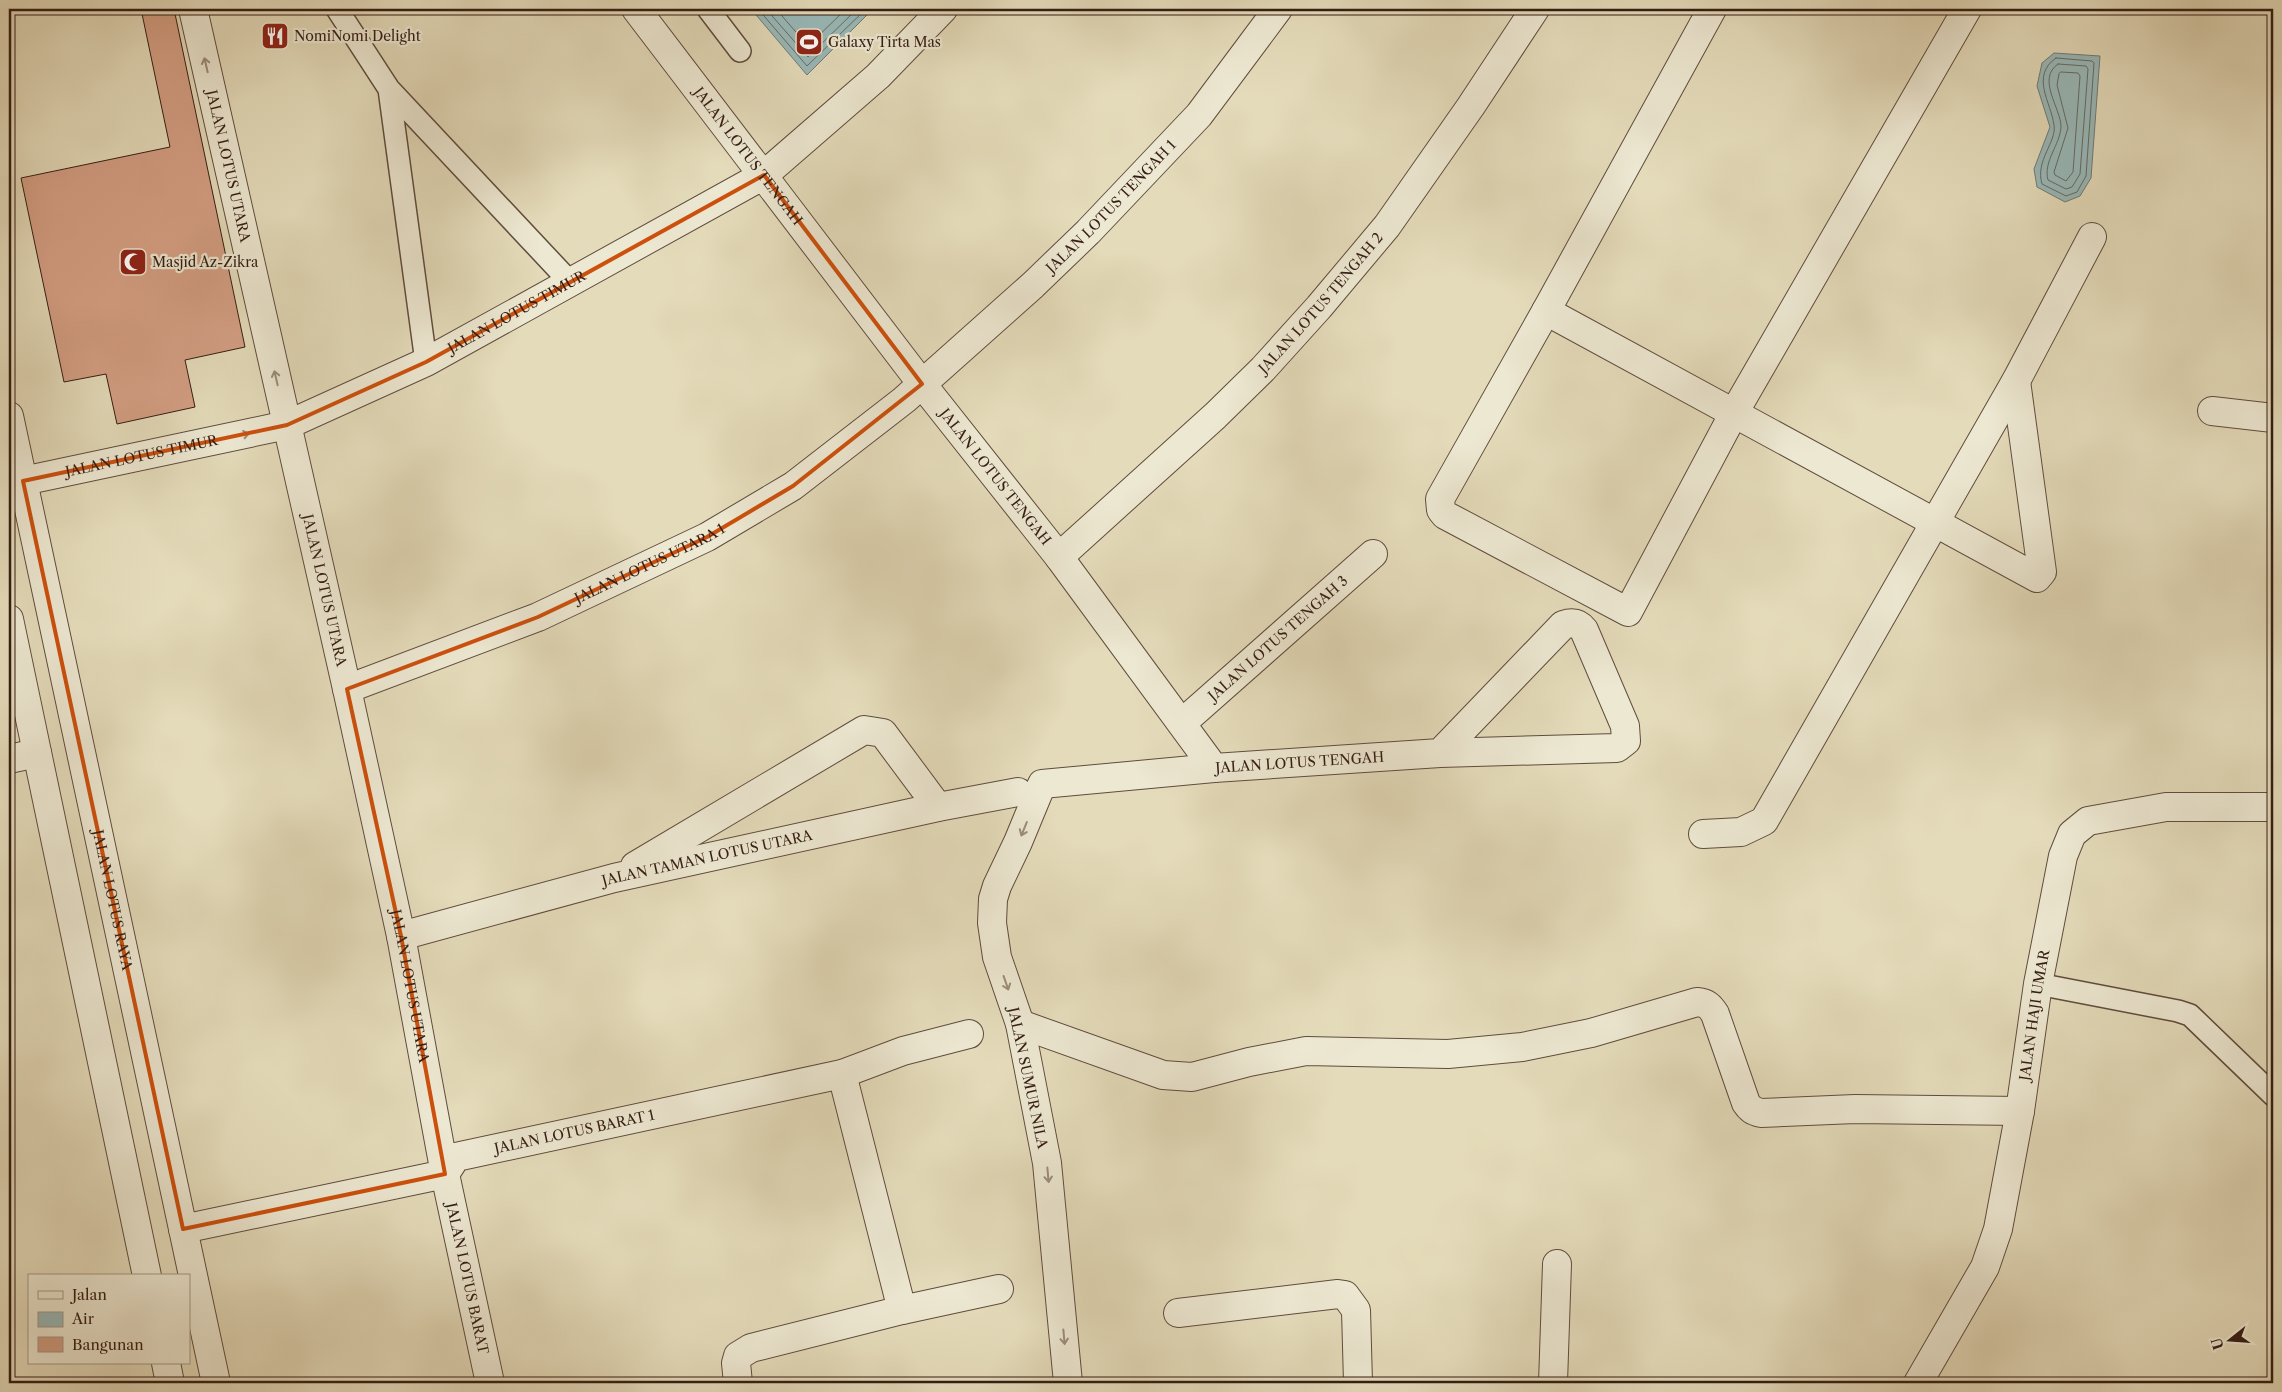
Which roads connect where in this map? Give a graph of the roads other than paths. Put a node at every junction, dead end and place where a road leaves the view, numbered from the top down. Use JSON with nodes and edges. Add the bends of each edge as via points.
{"nodes":[{"id":1,"x":193,"y":9,"type":"edge"},
{"id":2,"x":337,"y":9,"type":"edge"},
{"id":3,"x":636,"y":9,"type":"edge"},
{"id":4,"x":708,"y":9,"type":"edge"},
{"id":5,"x":943,"y":9,"type":"edge"},
{"id":6,"x":1278,"y":9,"type":"edge"},
{"id":7,"x":1535,"y":9,"type":"edge"},
{"id":8,"x":1712,"y":9,"type":"edge"},
{"id":9,"x":1966,"y":9,"type":"edge"},
{"id":10,"x":740,"y":52,"type":"dead end"},
{"id":11,"x":389,"y":89,"type":"junction"},
{"id":12,"x":764,"y":175,"type":"junction"},
{"id":13,"x":2092,"y":237,"type":"dead end"},
{"id":14,"x":571,"y":283,"type":"junction"},
{"id":15,"x":1546,"y":312,"type":"junction"},
{"id":16,"x":426,"y":362,"type":"junction"},
{"id":17,"x":2016,"y":381,"type":"junction"},
{"id":18,"x":922,"y":384,"type":"junction"},
{"id":19,"x":2212,"y":411,"type":"dead end"},
{"id":20,"x":1734,"y":412,"type":"junction"},
{"id":21,"x":9,"y":416,"type":"edge"},
{"id":22,"x":2273,"y":418,"type":"edge"},
{"id":23,"x":287,"y":425,"type":"junction"},
{"id":24,"x":23,"y":481,"type":"junction"},
{"id":25,"x":1936,"y":522,"type":"junction"},
{"id":26,"x":1373,"y":554,"type":"dead end"},
{"id":27,"x":1059,"y":557,"type":"junction"},
{"id":28,"x":9,"y":619,"type":"edge"},
{"id":29,"x":348,"y":689,"type":"junction"},
{"id":30,"x":1182,"y":723,"type":"junction"},
{"id":31,"x":37,"y":753,"type":"junction"},
{"id":32,"x":1440,"y":754,"type":"junction"},
{"id":33,"x":9,"y":759,"type":"edge"},
{"id":34,"x":1214,"y":768,"type":"junction"},
{"id":35,"x":1030,"y":788,"type":"junction"},
{"id":36,"x":938,"y":807,"type":"junction"},
{"id":37,"x":2273,"y":807,"type":"edge"},
{"id":38,"x":1703,"y":834,"type":"dead end"},
{"id":39,"x":614,"y":878,"type":"junction"},
{"id":40,"x":401,"y":936,"type":"junction"},
{"id":41,"x":2038,"y":984,"type":"junction"},
{"id":42,"x":1020,"y":1024,"type":"junction"},
{"id":43,"x":969,"y":1034,"type":"dead end"},
{"id":44,"x":842,"y":1074,"type":"junction"},
{"id":45,"x":2273,"y":1094,"type":"edge"},
{"id":46,"x":2020,"y":1111,"type":"junction"},
{"id":47,"x":445,"y":1174,"type":"junction"},
{"id":48,"x":183,"y":1229,"type":"junction"},
{"id":49,"x":1557,"y":1264,"type":"dead end"},
{"id":50,"x":147,"y":1274,"type":"edge"},
{"id":51,"x":999,"y":1289,"type":"dead end"},
{"id":52,"x":902,"y":1310,"type":"junction"},
{"id":53,"x":1178,"y":1312,"type":"dead end"},
{"id":54,"x":166,"y":1364,"type":"edge"},
{"id":55,"x":170,"y":1383,"type":"edge"},
{"id":56,"x":216,"y":1383,"type":"edge"},
{"id":57,"x":490,"y":1383,"type":"edge"},
{"id":58,"x":738,"y":1383,"type":"edge"},
{"id":59,"x":1068,"y":1383,"type":"edge"},
{"id":60,"x":1358,"y":1383,"type":"edge"},
{"id":61,"x":1553,"y":1383,"type":"edge"},
{"id":62,"x":1918,"y":1383,"type":"edge"}],
"edges":[{"from":23,"to":1,"type":"street","name":"JALAN LOTUS UTARA","one_way":true},
{"from":2,"to":11,"type":"lane"},
{"from":3,"to":12,"type":"street","name":"JALAN LOTUS TENGAH"},
{"from":4,"to":10,"type":"lane"},
{"from":5,"to":12,"type":"street","name":"JALAN LOTUS TIMUR","via":[[878,76]]},
{"from":6,"to":18,"type":"street","name":"JALAN LOTUS TENGAH 1","via":[[1199,115],[1147,172],[1033,285]]},
{"from":7,"to":27,"type":"street","name":"JALAN LOTUS TENGAH 2","via":[[1387,226],[1319,307],[1215,416]]},
{"from":8,"to":15,"type":"street"},
{"from":9,"to":20,"type":"street"},
{"from":11,"to":14,"type":"lane"},
{"from":11,"to":16,"type":"lane"},
{"from":12,"to":14,"type":"street","name":"JALAN LOTUS TIMUR"},
{"from":12,"to":18,"type":"street","name":"JALAN LOTUS TENGAH"},
{"from":13,"to":17,"type":"street"},
{"from":14,"to":16,"type":"street","name":"JALAN LOTUS TIMUR"},
{"from":15,"to":20,"type":"street"},
{"from":15,"to":20,"type":"street","via":[[1440,499],[1445,515],[1628,612]]},
{"from":16,"to":23,"type":"street","name":"JALAN LOTUS TIMUR"},
{"from":17,"to":25,"type":"street"},
{"from":17,"to":25,"type":"street","via":[[2041,575],[2033,577]]},
{"from":18,"to":27,"type":"street","name":"JALAN LOTUS TENGAH"},
{"from":18,"to":29,"type":"street","name":"JALAN LOTUS UTARA 1","via":[[793,486],[707,537],[538,617]]},
{"from":19,"to":22,"type":"street"},
{"from":20,"to":25,"type":"street"},
{"from":21,"to":24,"type":"street","name":"JALAN LOTUS RAYA"},
{"from":24,"to":23,"type":"street","name":"JALAN LOTUS TIMUR","one_way":true},
{"from":23,"to":29,"type":"street","name":"JALAN LOTUS UTARA"},
{"from":24,"to":48,"type":"street","name":"JALAN LOTUS RAYA"},
{"from":25,"to":38,"type":"street","via":[[1764,821],[1741,832]]},
{"from":26,"to":30,"type":"street","name":"JALAN LOTUS TENGAH 3"},
{"from":27,"to":30,"type":"street","name":"JALAN LOTUS TENGAH"},
{"from":28,"to":31,"type":"street"},
{"from":29,"to":40,"type":"street","name":"JALAN LOTUS UTARA"},
{"from":30,"to":34,"type":"street","name":"JALAN LOTUS TENGAH"},
{"from":31,"to":33,"type":"street"},
{"from":31,"to":50,"type":"street"},
{"from":32,"to":32,"type":"street","name":"JALAN LOTUS TENGAH","via":[[1617,748],[1622,745],[1626,740],[1625,726],[1580,624],[1563,625]]},
{"from":32,"to":34,"type":"street","name":"JALAN LOTUS TENGAH"},
{"from":34,"to":35,"type":"street","name":"JALAN TAMAN LOTUS UTARA"},
{"from":35,"to":36,"type":"street","name":"JALAN TAMAN LOTUS UTARA"},
{"from":35,"to":42,"type":"street","name":"JALAN SUMUR NILA","one_way":true,"via":[[993,899],[992,922],[997,957]]},
{"from":36,"to":39,"type":"street","name":"JALAN TAMAN LOTUS UTARA"},
{"from":36,"to":39,"type":"street","via":[[883,733],[864,730]]},
{"from":37,"to":41,"type":"street","name":"JALAN HAJI UMAR","via":[[2166,807],[2088,821],[2072,834],[2063,856]]},
{"from":39,"to":40,"type":"street","name":"JALAN TAMAN LOTUS UTARA"},
{"from":40,"to":47,"type":"street","name":"JALAN LOTUS UTARA"},
{"from":41,"to":45,"type":"lane","via":[[2178,1010],[2190,1015]]},
{"from":41,"to":46,"type":"street","name":"JALAN HAJI UMAR"},
{"from":42,"to":46,"type":"street","via":[[1163,1075],[1192,1077],[1306,1051],[1448,1054],[1522,1047],[1591,1033],[1697,1002],[1710,1006],[1715,1014],[1746,1103],[1756,1112],[1855,1109]]},
{"from":42,"to":59,"type":"street","name":"JALAN SUMUR NILA","one_way":true,"via":[[1047,1163]]},
{"from":43,"to":44,"type":"street","name":"JALAN LOTUS BARAT 1","via":[[903,1051]]},
{"from":44,"to":47,"type":"street","name":"JALAN LOTUS BARAT 1","via":[[456,1157]]},
{"from":44,"to":52,"type":"street"},
{"from":46,"to":62,"type":"street","name":"JALAN HAJI UMAR","via":[[1998,1229],[1985,1268]]},
{"from":47,"to":48,"type":"street"},
{"from":47,"to":57,"type":"street","name":"JALAN LOTUS BARAT"},
{"from":48,"to":56,"type":"street","name":"JALAN LOTUS RAYA"},
{"from":49,"to":61,"type":"street"},
{"from":51,"to":52,"type":"street"},
{"from":52,"to":58,"type":"street","via":[[744,1351],[736,1363]]},
{"from":53,"to":60,"type":"street","via":[[1345,1295],[1356,1310]]},
{"from":54,"to":55,"type":"street"}]}
